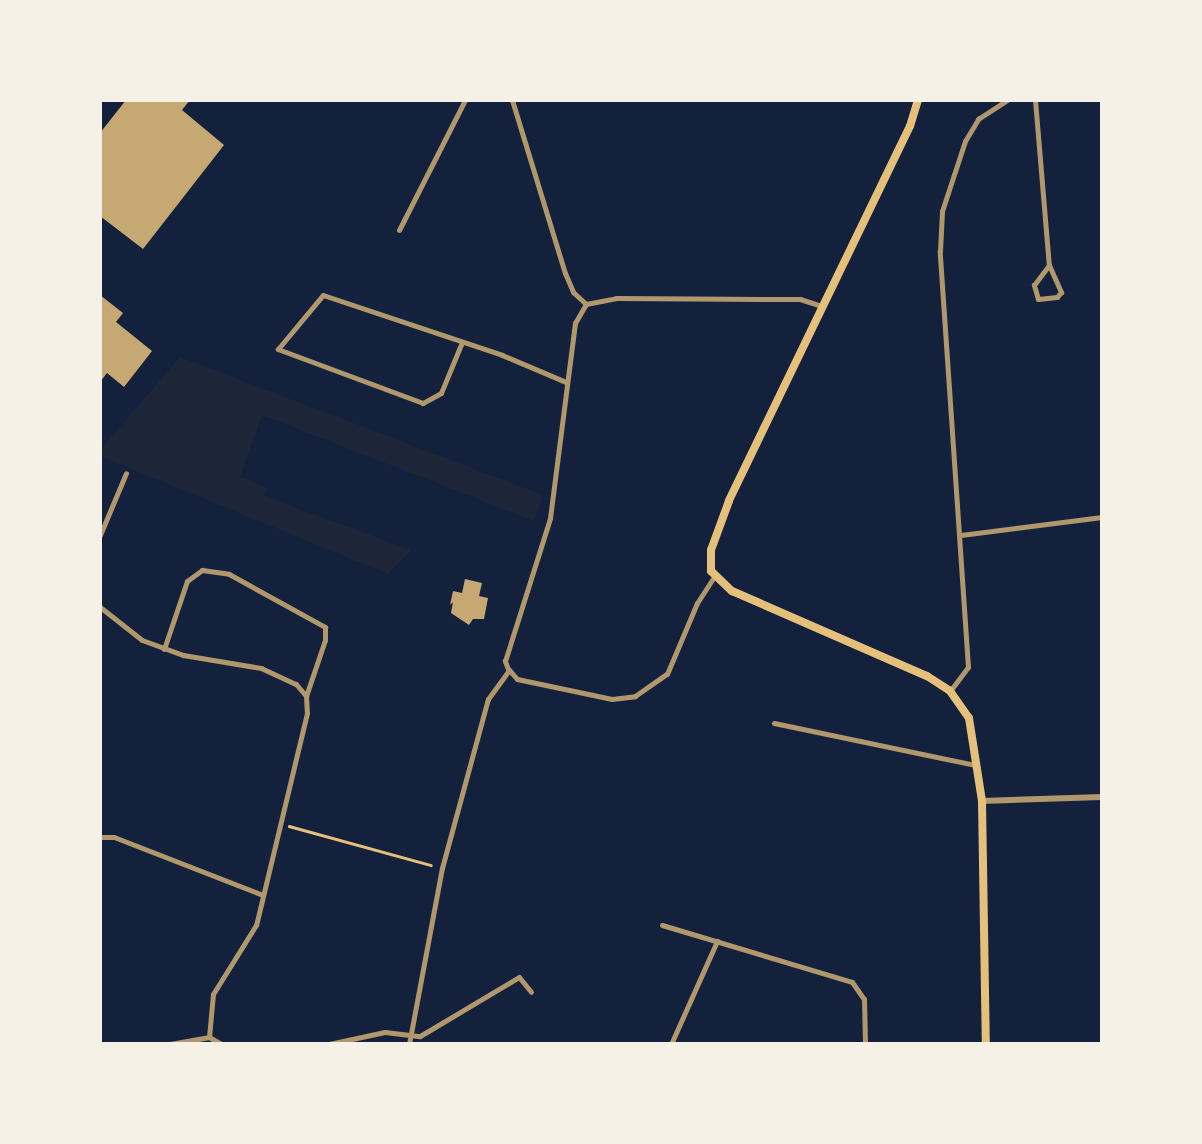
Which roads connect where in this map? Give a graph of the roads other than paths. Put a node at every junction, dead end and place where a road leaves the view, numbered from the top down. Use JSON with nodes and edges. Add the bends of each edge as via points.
{"nodes":[{"id":1,"x":465,"y":100,"type":"edge"},
{"id":2,"x":512,"y":100,"type":"edge"},
{"id":3,"x":918,"y":100,"type":"edge"},
{"id":4,"x":1006,"y":100,"type":"edge"},
{"id":5,"x":1035,"y":100,"type":"edge"},
{"id":6,"x":399,"y":230,"type":"dead end"},
{"id":7,"x":1049,"y":265,"type":"junction"},
{"id":8,"x":586,"y":304,"type":"junction"},
{"id":9,"x":825,"y":306,"type":"junction"},
{"id":10,"x":462,"y":342,"type":"junction"},
{"id":11,"x":566,"y":382,"type":"junction"},
{"id":12,"x":126,"y":473,"type":"dead end"},
{"id":13,"x":1102,"y":516,"type":"edge"},
{"id":14,"x":961,"y":534,"type":"junction"},
{"id":15,"x":100,"y":535,"type":"edge"},
{"id":16,"x":714,"y":577,"type":"junction"},
{"id":17,"x":100,"y":607,"type":"edge"},
{"id":18,"x":164,"y":648,"type":"junction"},
{"id":19,"x":509,"y":670,"type":"junction"},
{"id":20,"x":950,"y":690,"type":"junction"},
{"id":21,"x":306,"y":696,"type":"junction"},
{"id":22,"x":774,"y":723,"type":"dead end"},
{"id":23,"x":978,"y":766,"type":"junction"},
{"id":24,"x":1102,"y":798,"type":"edge"},
{"id":25,"x":982,"y":801,"type":"junction"},
{"id":26,"x":100,"y":836,"type":"edge"},
{"id":27,"x":263,"y":895,"type":"junction"},
{"id":28,"x":662,"y":925,"type":"dead end"},
{"id":29,"x":717,"y":942,"type":"junction"},
{"id":30,"x":531,"y":992,"type":"dead end"},
{"id":31,"x":411,"y":1033,"type":"junction"},
{"id":32,"x":210,"y":1038,"type":"junction"},
{"id":33,"x":170,"y":1044,"type":"edge"},
{"id":34,"x":222,"y":1044,"type":"edge"},
{"id":35,"x":329,"y":1044,"type":"edge"},
{"id":36,"x":409,"y":1044,"type":"edge"},
{"id":37,"x":670,"y":1044,"type":"edge"},
{"id":38,"x":865,"y":1044,"type":"edge"},
{"id":39,"x":986,"y":1044,"type":"edge"}],
"edges":[{"from":1,"to":6,"type":"street"},
{"from":2,"to":8,"type":"street","via":[[565,273]]},
{"from":3,"to":9,"type":"main road"},
{"from":4,"to":14,"type":"street","via":[[978,119],[965,141],[942,211]]},
{"from":5,"to":7,"type":"street"},
{"from":7,"to":7,"type":"street","via":[[1034,285],[1038,299],[1060,292]]},
{"from":8,"to":9,"type":"street","via":[[616,298],[784,299]]},
{"from":8,"to":11,"type":"street","via":[[575,324]]},
{"from":9,"to":16,"type":"main road","via":[[717,530]]},
{"from":10,"to":10,"type":"street","via":[[323,295],[278,349],[422,402],[441,394]]},
{"from":10,"to":11,"type":"street"},
{"from":11,"to":19,"type":"street","via":[[550,518],[505,660]]},
{"from":12,"to":15,"type":"street"},
{"from":13,"to":14,"type":"street"},
{"from":14,"to":20,"type":"street","via":[[968,667]]},
{"from":16,"to":19,"type":"street","via":[[667,674],[635,696],[612,699],[517,679]]},
{"from":16,"to":20,"type":"main road"},
{"from":17,"to":18,"type":"street","via":[[132,635]]},
{"from":18,"to":21,"type":"street","via":[[262,668]]},
{"from":18,"to":21,"type":"street","via":[[187,581],[202,570],[230,574],[324,627]]},
{"from":19,"to":31,"type":"street","via":[[488,699],[442,868]]},
{"from":20,"to":23,"type":"main road","via":[[968,718]]},
{"from":21,"to":27,"type":"street"},
{"from":22,"to":23,"type":"street"},
{"from":23,"to":25,"type":"main road"},
{"from":24,"to":25,"type":"street"},
{"from":25,"to":39,"type":"main road"},
{"from":26,"to":27,"type":"street"},
{"from":27,"to":32,"type":"street","via":[[248,944],[213,994]]},
{"from":28,"to":29,"type":"street"},
{"from":29,"to":37,"type":"street"},
{"from":29,"to":38,"type":"street","via":[[852,982],[864,999]]},
{"from":30,"to":31,"type":"street","via":[[518,977],[420,1036]]},
{"from":31,"to":35,"type":"street"},
{"from":31,"to":36,"type":"street"},
{"from":32,"to":33,"type":"street"},
{"from":32,"to":34,"type":"street"}]}
